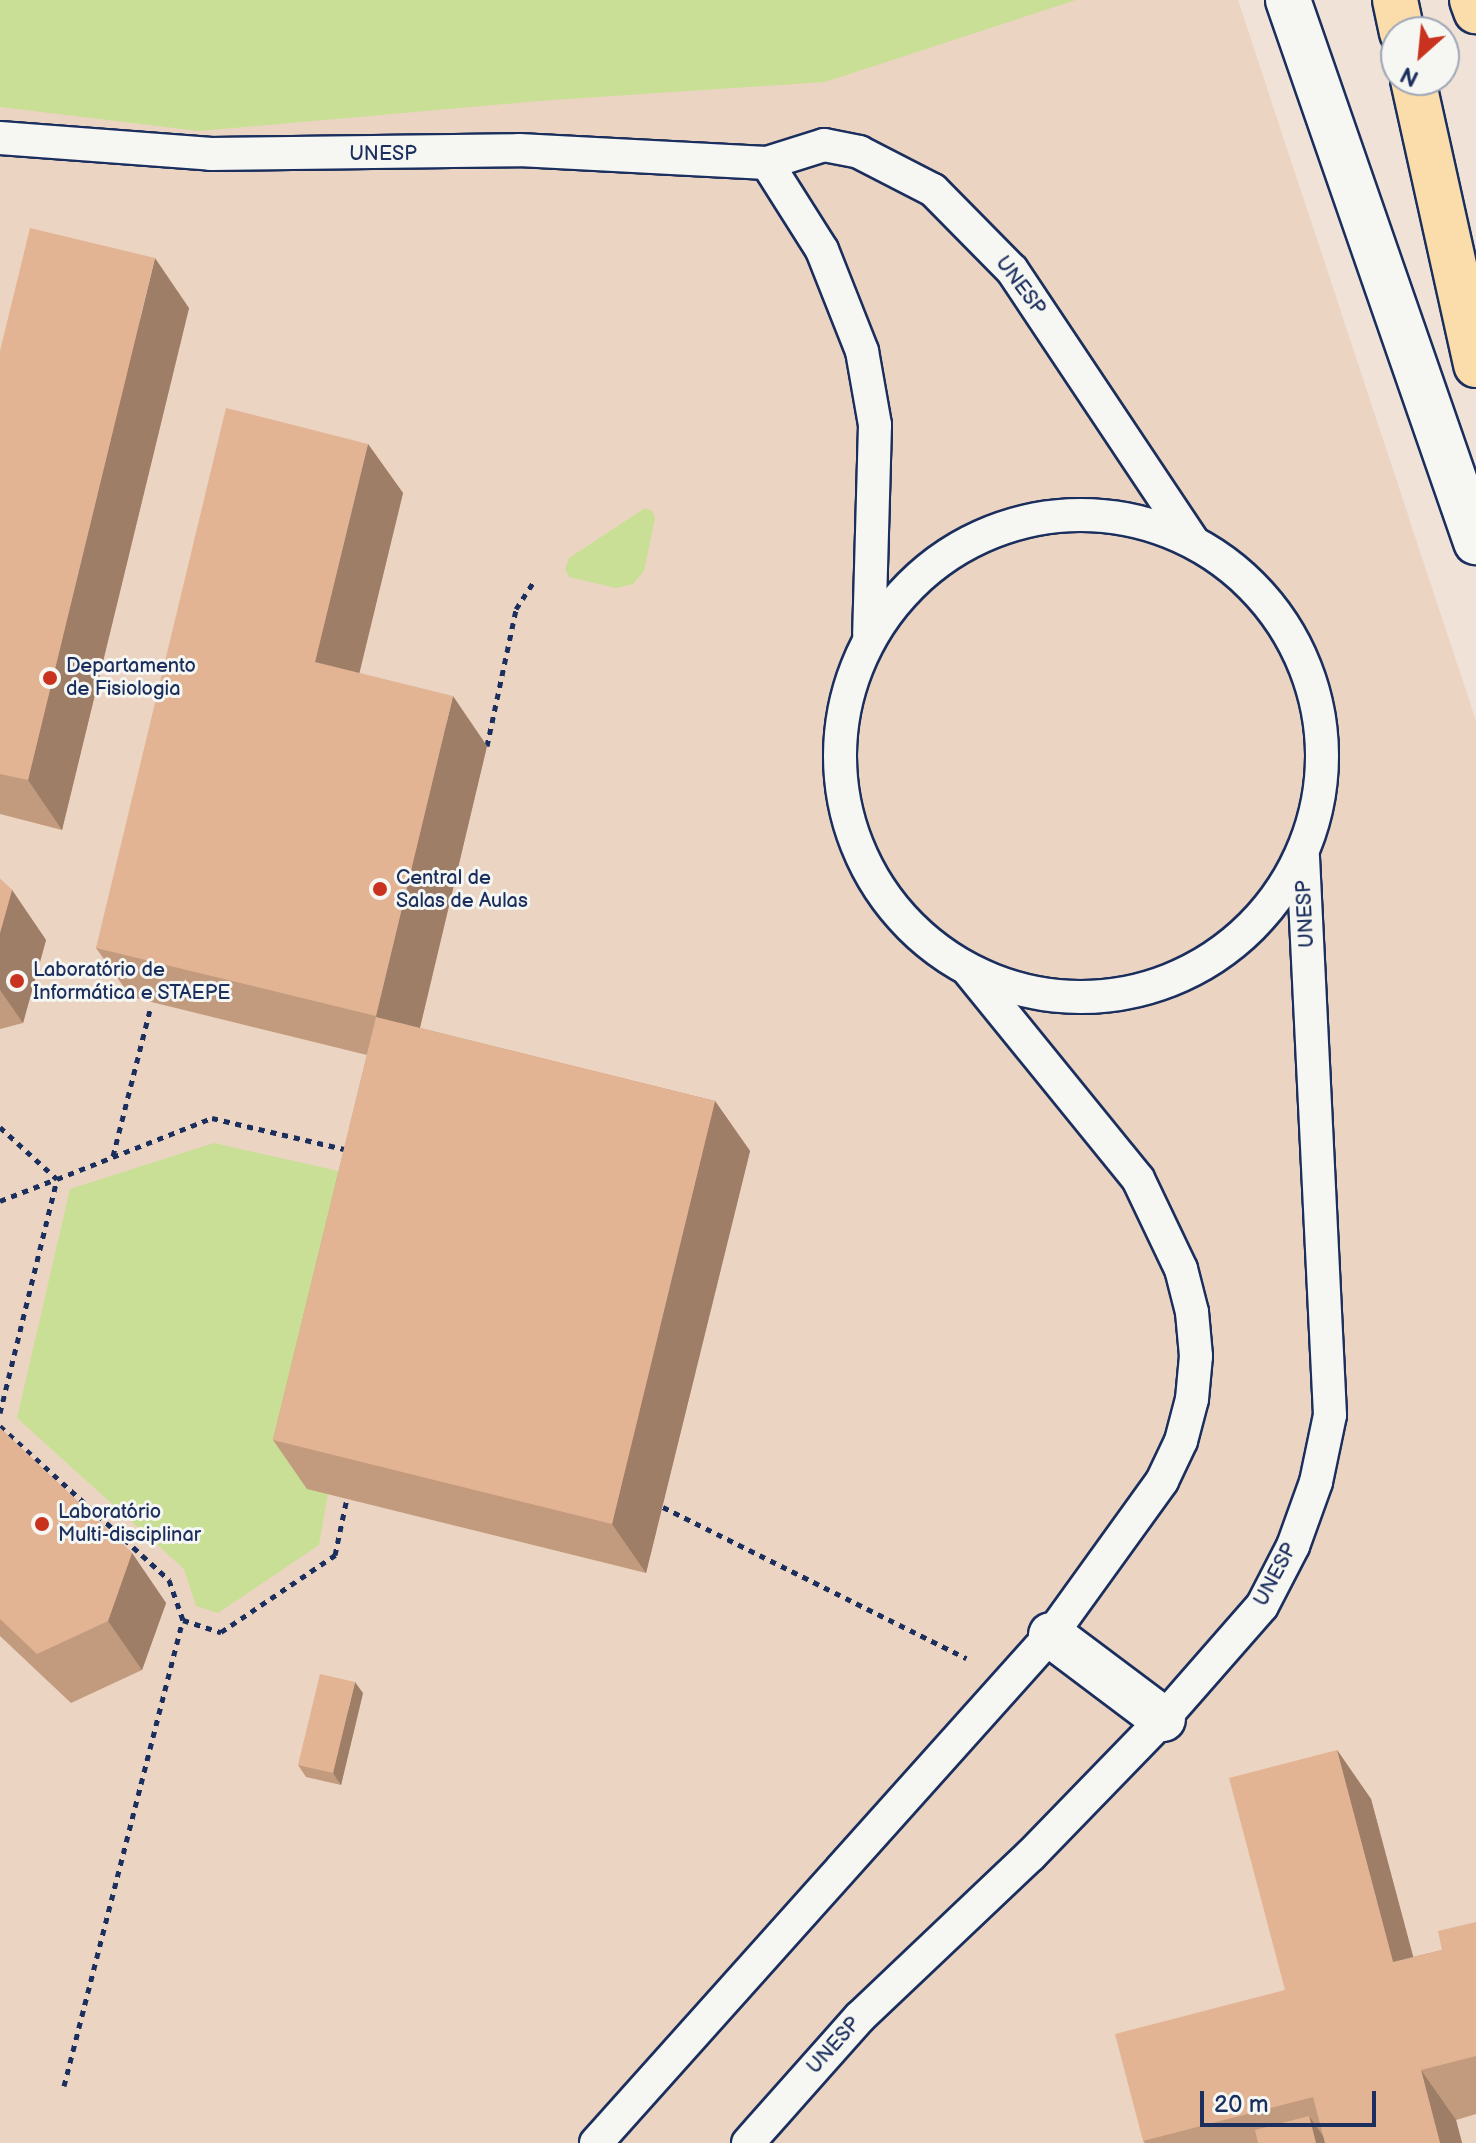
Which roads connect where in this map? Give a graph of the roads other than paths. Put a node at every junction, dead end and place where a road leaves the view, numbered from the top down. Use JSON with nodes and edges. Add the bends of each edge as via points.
{"nodes":[{"id":1,"x":1288,"y":0,"type":"edge"},
{"id":2,"x":1472,"y":0,"type":"edge"},
{"id":3,"x":1476,"y":11,"type":"edge"},
{"id":4,"x":1417,"y":96,"type":"edge"},
{"id":5,"x":0,"y":138,"type":"edge"},
{"id":6,"x":767,"y":163,"type":"junction"},
{"id":7,"x":1476,"y":365,"type":"edge"},
{"id":8,"x":1193,"y":541,"type":"junction"},
{"id":9,"x":1476,"y":542,"type":"edge"},
{"id":10,"x":869,"y":634,"type":"junction"},
{"id":11,"x":1303,"y":857,"type":"junction"},
{"id":12,"x":970,"y":972,"type":"junction"},
{"id":13,"x":1051,"y":1635,"type":"junction"},
{"id":14,"x":1163,"y":1719,"type":"junction"},
{"id":15,"x":596,"y":2143,"type":"edge"},
{"id":16,"x":748,"y":2143,"type":"edge"}],
"edges":[{"from":1,"to":9,"type":"main road"},
{"from":2,"to":3,"type":"highway"},
{"from":4,"to":7,"type":"highway"},
{"from":5,"to":6,"type":"lane","name":"UNESP","via":[[211,154],[519,150]]},
{"from":6,"to":8,"type":"lane","name":"UNESP","via":[[824,145],[859,152],[933,190],[1012,270]]},
{"from":6,"to":10,"type":"lane","name":"UNESP","via":[[822,250],[862,351],[875,425]]},
{"from":8,"to":10,"type":"lane","name":"UNESP","via":[[1122,517],[1034,519],[977,536],[915,577]]},
{"from":8,"to":11,"type":"lane","name":"UNESP","via":[[1252,585],[1296,643],[1321,713],[1323,786]]},
{"from":10,"to":12,"type":"lane","name":"UNESP","via":[[844,696],[837,761],[855,847],[902,920]]},
{"from":11,"to":12,"type":"lane","name":"UNESP","via":[[1260,922],[1198,970],[1139,991],[1124,996],[1046,997]]},
{"from":11,"to":14,"type":"lane","name":"UNESP","via":[[1330,1415],[1316,1482],[1298,1533],[1262,1606]]},
{"from":12,"to":13,"type":"lane","name":"UNESP","via":[[1138,1179],[1181,1269],[1192,1312],[1196,1356],[1181,1441],[1162,1481]]},
{"from":13,"to":14,"type":"main road"},
{"from":13,"to":15,"type":"lane","name":"UNESP"},
{"from":14,"to":16,"type":"lane","name":"UNESP","via":[[1031,1855],[860,2017]]}]}
